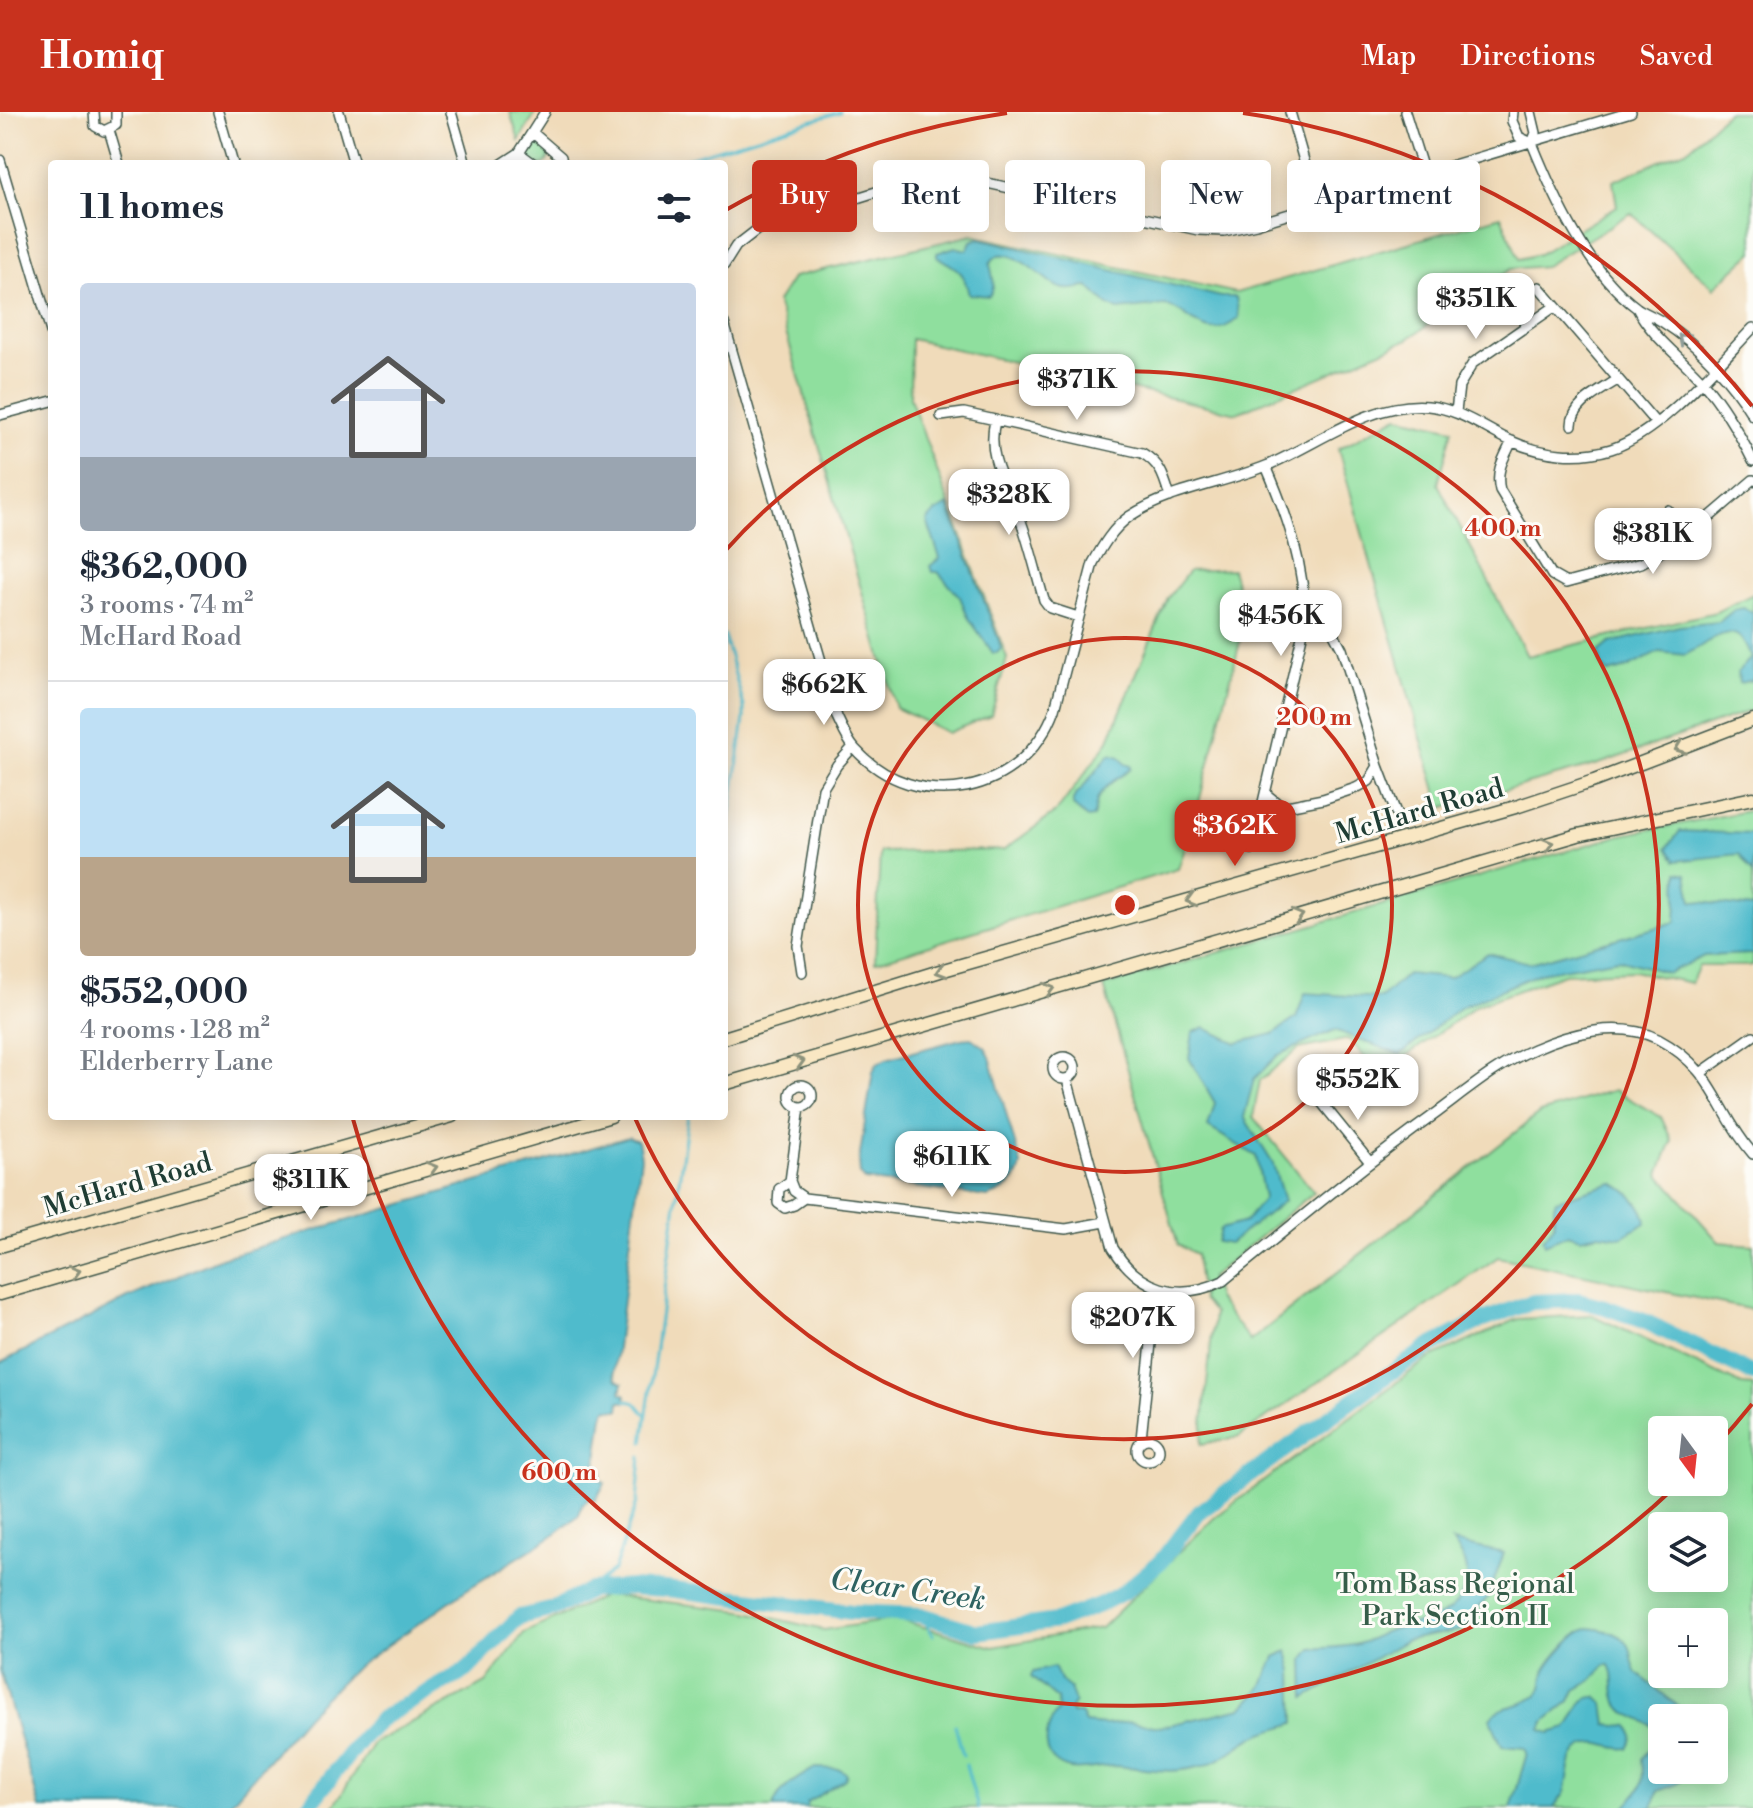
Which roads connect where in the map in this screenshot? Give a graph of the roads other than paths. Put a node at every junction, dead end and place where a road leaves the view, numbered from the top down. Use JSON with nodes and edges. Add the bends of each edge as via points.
{"nodes":[{"id":1,"x":94,"y":112,"type":"edge"},
{"id":2,"x":116,"y":112,"type":"edge"},
{"id":3,"x":218,"y":112,"type":"edge"},
{"id":4,"x":339,"y":112,"type":"edge"},
{"id":5,"x":451,"y":112,"type":"edge"},
{"id":6,"x":545,"y":112,"type":"edge"},
{"id":7,"x":1290,"y":112,"type":"edge"},
{"id":8,"x":1405,"y":112,"type":"edge"},
{"id":9,"x":1513,"y":112,"type":"edge"},
{"id":10,"x":1531,"y":112,"type":"edge"},
{"id":11,"x":1631,"y":112,"type":"edge"},
{"id":12,"x":109,"y":130,"type":"junction"},
{"id":13,"x":533,"y":133,"type":"junction"},
{"id":14,"x":1532,"y":143,"type":"junction"},
{"id":15,"x":519,"y":153,"type":"junction"},
{"id":16,"x":0,"y":160,"type":"edge"},
{"id":17,"x":118,"y":160,"type":"edge"},
{"id":18,"x":232,"y":160,"type":"edge"},
{"id":19,"x":353,"y":160,"type":"edge"},
{"id":20,"x":465,"y":160,"type":"edge"},
{"id":21,"x":508,"y":160,"type":"edge"},
{"id":22,"x":529,"y":160,"type":"edge"},
{"id":23,"x":561,"y":160,"type":"edge"},
{"id":24,"x":1304,"y":160,"type":"edge"},
{"id":25,"x":1420,"y":160,"type":"edge"},
{"id":26,"x":1471,"y":160,"type":"edge"},
{"id":27,"x":1287,"y":215,"type":"edge"},
{"id":28,"x":728,"y":259,"type":"edge"},
{"id":29,"x":1539,"y":287,"type":"dead end"},
{"id":30,"x":48,"y":304,"type":"edge"},
{"id":31,"x":1554,"y":307,"type":"junction"},
{"id":32,"x":1637,"y":308,"type":"junction"},
{"id":33,"x":1753,"y":328,"type":"edge"},
{"id":34,"x":728,"y":337,"type":"edge"},
{"id":35,"x":1716,"y":366,"type":"junction"},
{"id":36,"x":1617,"y":380,"type":"junction"},
{"id":37,"x":1702,"y":381,"type":"junction"},
{"id":38,"x":48,"y":402,"type":"edge"},
{"id":39,"x":1456,"y":412,"type":"junction"},
{"id":40,"x":0,"y":415,"type":"edge"},
{"id":41,"x":941,"y":416,"type":"dead end"},
{"id":42,"x":1753,"y":416,"type":"edge"},
{"id":43,"x":995,"y":421,"type":"junction"},
{"id":44,"x":1655,"y":422,"type":"junction"},
{"id":45,"x":1572,"y":425,"type":"dead end"},
{"id":46,"x":1512,"y":441,"type":"junction"},
{"id":47,"x":1753,"y":461,"type":"edge"},
{"id":48,"x":1266,"y":466,"type":"junction"},
{"id":49,"x":1753,"y":480,"type":"edge"},
{"id":50,"x":1170,"y":497,"type":"junction"},
{"id":51,"x":1668,"y":510,"type":"dead end"},
{"id":52,"x":1685,"y":538,"type":"junction"},
{"id":53,"x":1694,"y":550,"type":"dead end"},
{"id":54,"x":1078,"y":617,"type":"junction"},
{"id":55,"x":1305,"y":623,"type":"junction"},
{"id":56,"x":1753,"y":720,"type":"edge"},
{"id":57,"x":853,"y":747,"type":"junction"},
{"id":58,"x":1378,"y":766,"type":"junction"},
{"id":59,"x":1266,"y":794,"type":"junction"},
{"id":60,"x":1753,"y":798,"type":"edge"},
{"id":61,"x":1398,"y":818,"type":"dead end"},
{"id":62,"x":1252,"y":849,"type":"dead end"},
{"id":63,"x":802,"y":972,"type":"dead end"},
{"id":64,"x":1753,"y":1036,"type":"edge"},
{"id":65,"x":728,"y":1037,"type":"edge"},
{"id":66,"x":1702,"y":1072,"type":"junction"},
{"id":67,"x":1067,"y":1079,"type":"dead end"},
{"id":68,"x":728,"y":1083,"type":"edge"},
{"id":69,"x":1322,"y":1103,"type":"dead end"},
{"id":70,"x":800,"y":1107,"type":"dead end"},
{"id":71,"x":438,"y":1120,"type":"edge"},
{"id":72,"x":597,"y":1120,"type":"edge"},
{"id":73,"x":1753,"y":1154,"type":"edge"},
{"id":74,"x":1369,"y":1161,"type":"junction"},
{"id":75,"x":792,"y":1186,"type":"junction"},
{"id":76,"x":804,"y":1198,"type":"junction"},
{"id":77,"x":1105,"y":1222,"type":"junction"},
{"id":78,"x":0,"y":1246,"type":"edge"},
{"id":79,"x":1164,"y":1289,"type":"junction"},
{"id":80,"x":0,"y":1294,"type":"edge"},
{"id":81,"x":1141,"y":1439,"type":"dead end"}],
"edges":[{"from":1,"to":12,"type":"street","via":[[95,126]]},
{"from":2,"to":12,"type":"street","via":[[116,125]]},
{"from":3,"to":18,"type":"street"},
{"from":4,"to":19,"type":"street"},
{"from":5,"to":20,"type":"street"},
{"from":6,"to":13,"type":"street"},
{"from":7,"to":24,"type":"street"},
{"from":8,"to":25,"type":"street"},
{"from":9,"to":14,"type":"street","via":[[1519,137]]},
{"from":10,"to":14,"type":"street","via":[[1536,133]]},
{"from":11,"to":14,"type":"street"},
{"from":12,"to":17,"type":"street"},
{"from":13,"to":15,"type":"street"},
{"from":13,"to":23,"type":"street"},
{"from":14,"to":26,"type":"street"},
{"from":14,"to":32,"type":"street","via":[[1551,190],[1587,251]]},
{"from":15,"to":21,"type":"street"},
{"from":15,"to":22,"type":"street"},
{"from":16,"to":30,"type":"street"},
{"from":27,"to":28,"type":"street","via":[[1242,228],[1198,230],[937,176],[770,224],[745,237]]},
{"from":29,"to":31,"type":"street"},
{"from":31,"to":36,"type":"street"},
{"from":31,"to":39,"type":"street","via":[[1473,363],[1459,386]]},
{"from":35,"to":32,"type":"street","one_way":true,"via":[[1666,323]]},
{"from":32,"to":37,"type":"street","via":[[1645,325]]},
{"from":33,"to":35,"type":"street"},
{"from":34,"to":57,"type":"street","via":[[833,704]]},
{"from":35,"to":37,"type":"street"},
{"from":35,"to":42,"type":"street"},
{"from":36,"to":44,"type":"street"},
{"from":36,"to":45,"type":"street","via":[[1579,407]]},
{"from":37,"to":44,"type":"street"},
{"from":37,"to":47,"type":"street","via":[[1733,422]]},
{"from":38,"to":40,"type":"street"},
{"from":39,"to":46,"type":"street"},
{"from":39,"to":48,"type":"street","via":[[1430,406],[1388,408]]},
{"from":41,"to":43,"type":"street","via":[[964,413]]},
{"from":43,"to":50,"type":"street","via":[[1142,453],[1162,470]]},
{"from":43,"to":54,"type":"street","via":[[994,458],[1023,527],[1044,600],[1050,608]]},
{"from":44,"to":46,"type":"street","via":[[1631,440],[1592,453],[1553,454]]},
{"from":46,"to":52,"type":"street","via":[[1500,464],[1500,490],[1552,575],[1566,583],[1641,563]]},
{"from":48,"to":50,"type":"street"},
{"from":48,"to":55,"type":"street","via":[[1297,550]]},
{"from":49,"to":52,"type":"street"},
{"from":50,"to":54,"type":"street","via":[[1127,518],[1104,543]]},
{"from":51,"to":52,"type":"street"},
{"from":52,"to":53,"type":"street"},
{"from":54,"to":57,"type":"street","via":[[1051,721],[1026,757],[1003,774],[957,789],[923,787],[886,773]]},
{"from":55,"to":58,"type":"street","via":[[1332,630],[1342,649]]},
{"from":55,"to":59,"type":"street"},
{"from":56,"to":65,"type":"main road","name":"McHard Road","one_way":true,"via":[[1519,806]]},
{"from":57,"to":63,"type":"street","via":[[828,778],[821,797],[798,946]]},
{"from":58,"to":59,"type":"street","via":[[1369,781],[1323,799],[1282,807]]},
{"from":58,"to":61,"type":"street"},
{"from":59,"to":62,"type":"street"},
{"from":68,"to":60,"type":"main road","one_way":true,"via":[[1578,835]]},
{"from":64,"to":66,"type":"street"},
{"from":66,"to":73,"type":"street"},
{"from":66,"to":74,"type":"street","via":[[1640,1032],[1579,1034],[1509,1061]]},
{"from":67,"to":77,"type":"street"},
{"from":69,"to":74,"type":"street"},
{"from":70,"to":75,"type":"street"},
{"from":71,"to":78,"type":"main road","name":"McHard Road"},
{"from":80,"to":72,"type":"main road","one_way":true},
{"from":74,"to":79,"type":"street","via":[[1223,1281],[1183,1293]]},
{"from":75,"to":76,"type":"street"},
{"from":75,"to":76,"type":"street","via":[[779,1189],[778,1203],[785,1208]]},
{"from":76,"to":77,"type":"street","via":[[1066,1229]]},
{"from":77,"to":79,"type":"street","via":[[1121,1260],[1139,1277]]},
{"from":79,"to":81,"type":"street","via":[[1151,1343]]}]}
